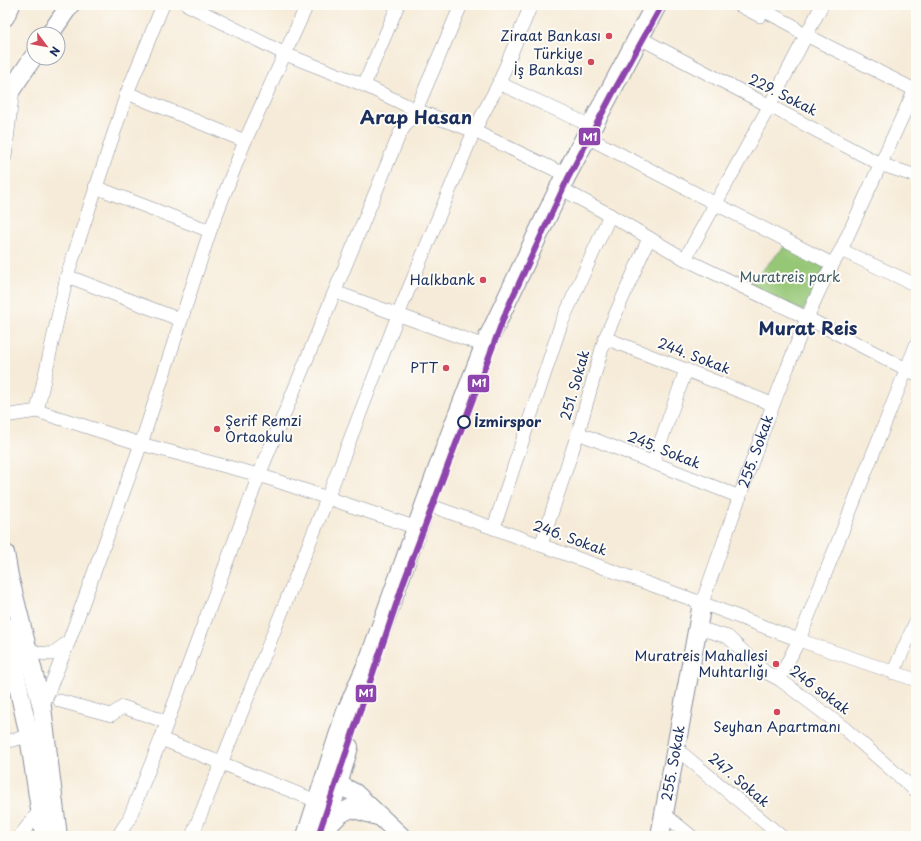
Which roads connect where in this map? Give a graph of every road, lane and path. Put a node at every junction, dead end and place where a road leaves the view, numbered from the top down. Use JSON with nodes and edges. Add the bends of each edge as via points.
{"nodes":[{"id":1,"x":10,"y":5,"type":"edge"},
{"id":2,"x":70,"y":5,"type":"edge"},
{"id":3,"x":163,"y":5,"type":"edge"},
{"id":4,"x":188,"y":5,"type":"edge"},
{"id":5,"x":307,"y":5,"type":"edge"},
{"id":6,"x":398,"y":5,"type":"edge"},
{"id":7,"x":461,"y":5,"type":"edge"},
{"id":8,"x":530,"y":5,"type":"edge"},
{"id":9,"x":656,"y":5,"type":"edge"},
{"id":10,"x":739,"y":5,"type":"edge"},
{"id":11,"x":753,"y":5,"type":"edge"},
{"id":12,"x":822,"y":5,"type":"edge"},
{"id":13,"x":5,"y":17,"type":"edge"},
{"id":14,"x":56,"y":26,"type":"edge"},
{"id":15,"x":802,"y":33,"type":"junction"},
{"id":16,"x":638,"y":37,"type":"junction"},
{"id":17,"x":285,"y":54,"type":"junction"},
{"id":18,"x":27,"y":66,"type":"edge"},
{"id":19,"x":499,"y":83,"type":"junction"},
{"id":20,"x":364,"y":86,"type":"junction"},
{"id":21,"x":915,"y":89,"type":"edge"},
{"id":22,"x":9,"y":93,"type":"edge"},
{"id":23,"x":127,"y":93,"type":"junction"},
{"id":24,"x":770,"y":105,"type":"junction"},
{"id":25,"x":416,"y":110,"type":"junction"},
{"id":26,"x":474,"y":131,"type":"junction"},
{"id":27,"x":588,"y":131,"type":"junction"},
{"id":28,"x":245,"y":141,"type":"junction"},
{"id":29,"x":5,"y":156,"type":"edge"},
{"id":30,"x":880,"y":164,"type":"junction"},
{"id":31,"x":916,"y":176,"type":"edge"},
{"id":32,"x":563,"y":182,"type":"junction"},
{"id":33,"x":95,"y":187,"type":"junction"},
{"id":34,"x":715,"y":205,"type":"junction"},
{"id":35,"x":610,"y":215,"type":"junction"},
{"id":36,"x":210,"y":231,"type":"junction"},
{"id":37,"x":649,"y":238,"type":"junction"},
{"id":38,"x":841,"y":250,"type":"junction"},
{"id":39,"x":685,"y":259,"type":"junction"},
{"id":40,"x":832,"y":264,"type":"junction"},
{"id":41,"x":67,"y":276,"type":"junction"},
{"id":42,"x":916,"y":286,"type":"edge"},
{"id":43,"x":335,"y":292,"type":"junction"},
{"id":44,"x":398,"y":314,"type":"junction"},
{"id":45,"x":807,"y":318,"type":"junction"},
{"id":46,"x":181,"y":320,"type":"junction"},
{"id":47,"x":605,"y":338,"type":"junction"},
{"id":48,"x":916,"y":345,"type":"edge"},
{"id":49,"x":485,"y":346,"type":"junction"},
{"id":50,"x":686,"y":370,"type":"junction"},
{"id":51,"x":911,"y":371,"type":"edge"},
{"id":52,"x":772,"y":404,"type":"junction"},
{"id":53,"x":36,"y":412,"type":"junction"},
{"id":54,"x":5,"y":416,"type":"edge"},
{"id":55,"x":578,"y":433,"type":"junction"},
{"id":56,"x":141,"y":444,"type":"junction"},
{"id":57,"x":653,"y":463,"type":"junction"},
{"id":58,"x":259,"y":475,"type":"junction"},
{"id":59,"x":740,"y":497,"type":"junction"},
{"id":60,"x":327,"y":498,"type":"junction"},
{"id":61,"x":426,"y":504,"type":"junction"},
{"id":62,"x":417,"y":528,"type":"junction"},
{"id":63,"x":494,"y":528,"type":"junction"},
{"id":64,"x":541,"y":545,"type":"junction"},
{"id":65,"x":5,"y":553,"type":"edge"},
{"id":66,"x":702,"y":603,"type":"junction"},
{"id":67,"x":916,"y":621,"type":"edge"},
{"id":68,"x":5,"y":626,"type":"edge"},
{"id":69,"x":698,"y":628,"type":"junction"},
{"id":70,"x":799,"y":640,"type":"junction"},
{"id":71,"x":69,"y":641,"type":"junction"},
{"id":72,"x":26,"y":646,"type":"junction"},
{"id":73,"x":893,"y":673,"type":"junction"},
{"id":74,"x":779,"y":679,"type":"junction"},
{"id":75,"x":916,"y":680,"type":"edge"},
{"id":76,"x":60,"y":701,"type":"dead end"},
{"id":77,"x":42,"y":707,"type":"junction"},
{"id":78,"x":167,"y":722,"type":"junction"},
{"id":79,"x":29,"y":736,"type":"junction"},
{"id":80,"x":161,"y":739,"type":"junction"},
{"id":81,"x":5,"y":742,"type":"edge"},
{"id":82,"x":674,"y":752,"type":"junction"},
{"id":83,"x":221,"y":763,"type":"junction"},
{"id":84,"x":332,"y":781,"type":"junction"},
{"id":85,"x":916,"y":790,"type":"edge"},
{"id":86,"x":318,"y":802,"type":"junction"},
{"id":87,"x":40,"y":810,"type":"junction"},
{"id":88,"x":664,"y":814,"type":"junction"},
{"id":89,"x":382,"y":817,"type":"junction"},
{"id":90,"x":318,"y":834,"type":"edge"},
{"id":91,"x":777,"y":835,"type":"edge"},
{"id":92,"x":20,"y":836,"type":"edge"},
{"id":93,"x":44,"y":836,"type":"edge"},
{"id":94,"x":58,"y":836,"type":"edge"},
{"id":95,"x":118,"y":836,"type":"edge"},
{"id":96,"x":192,"y":836,"type":"edge"},
{"id":97,"x":401,"y":836,"type":"edge"},
{"id":98,"x":660,"y":836,"type":"edge"},
{"id":99,"x":691,"y":836,"type":"edge"}],
"edges":[{"from":1,"to":13,"type":"main road"},
{"from":2,"to":14,"type":"main road"},
{"from":3,"to":23,"type":"street"},
{"from":4,"to":17,"type":"street"},
{"from":5,"to":17,"type":"street"},
{"from":6,"to":20,"type":"street"},
{"from":7,"to":25,"type":"street"},
{"from":8,"to":19,"type":"street"},
{"from":9,"to":16,"type":"main road"},
{"from":10,"to":15,"type":"street","via":[[788,30]]},
{"from":11,"to":15,"type":"street"},
{"from":12,"to":15,"type":"street"},
{"from":15,"to":21,"type":"street"},
{"from":15,"to":24,"type":"street"},
{"from":16,"to":24,"type":"street","name":"229. Sokak"},
{"from":16,"to":27,"type":"main road"},
{"from":17,"to":20,"type":"street"},
{"from":17,"to":28,"type":"street"},
{"from":18,"to":22,"type":"main road"},
{"from":19,"to":26,"type":"street"},
{"from":19,"to":27,"type":"street"},
{"from":20,"to":25,"type":"street"},
{"from":21,"to":30,"type":"street","name":"255. Sokak"},
{"from":22,"to":29,"type":"street"},
{"from":23,"to":28,"type":"street"},
{"from":23,"to":33,"type":"street"},
{"from":24,"to":30,"type":"street","name":"229. Sokak"},
{"from":24,"to":34,"type":"street"},
{"from":25,"to":26,"type":"street"},
{"from":25,"to":43,"type":"street","via":[[400,133]]},
{"from":26,"to":32,"type":"street"},
{"from":26,"to":44,"type":"street"},
{"from":27,"to":32,"type":"main road"},
{"from":27,"to":34,"type":"street"},
{"from":28,"to":36,"type":"street"},
{"from":30,"to":31,"type":"street","name":"229. Sokak"},
{"from":30,"to":38,"type":"street","name":"255. Sokak"},
{"from":32,"to":35,"type":"street"},
{"from":32,"to":49,"type":"main road"},
{"from":33,"to":36,"type":"street"},
{"from":33,"to":41,"type":"street"},
{"from":34,"to":39,"type":"street"},
{"from":34,"to":40,"type":"street"},
{"from":35,"to":37,"type":"street"},
{"from":35,"to":63,"type":"street","via":[[561,324]]},
{"from":36,"to":46,"type":"street"},
{"from":37,"to":39,"type":"street"},
{"from":37,"to":47,"type":"street","name":"251. Sokak"},
{"from":38,"to":40,"type":"street","name":"255. Sokak"},
{"from":38,"to":42,"type":"street"},
{"from":39,"to":45,"type":"street"},
{"from":40,"to":45,"type":"street","name":"255. Sokak"},
{"from":41,"to":46,"type":"street"},
{"from":41,"to":53,"type":"street"},
{"from":43,"to":44,"type":"street"},
{"from":43,"to":58,"type":"street"},
{"from":44,"to":49,"type":"street"},
{"from":44,"to":60,"type":"street"},
{"from":45,"to":51,"type":"street"},
{"from":45,"to":52,"type":"street","name":"255. Sokak"},
{"from":46,"to":56,"type":"street"},
{"from":47,"to":50,"type":"street","name":"244. Sokak"},
{"from":47,"to":55,"type":"street","name":"251. Sokak"},
{"from":48,"to":51,"type":"street"},
{"from":49,"to":61,"type":"main road"},
{"from":50,"to":52,"type":"street","name":"244. Sokak"},
{"from":50,"to":57,"type":"street"},
{"from":51,"to":70,"type":"street"},
{"from":52,"to":59,"type":"street","name":"255. Sokak"},
{"from":53,"to":54,"type":"street"},
{"from":53,"to":56,"type":"street"},
{"from":55,"to":57,"type":"street","name":"245. Sokak"},
{"from":55,"to":64,"type":"street","name":"251. Sokak"},
{"from":56,"to":58,"type":"street"},
{"from":56,"to":71,"type":"street"},
{"from":57,"to":59,"type":"street","name":"245. Sokak"},
{"from":58,"to":60,"type":"street"},
{"from":58,"to":78,"type":"street"},
{"from":59,"to":66,"type":"street","name":"255. Sokak"},
{"from":60,"to":62,"type":"street"},
{"from":60,"to":83,"type":"street"},
{"from":61,"to":62,"type":"main road"},
{"from":61,"to":63,"type":"street","name":"246. Sokak"},
{"from":62,"to":84,"type":"main road","via":[[370,659]]},
{"from":63,"to":64,"type":"street","name":"246. Sokak"},
{"from":64,"to":66,"type":"street","name":"246. Sokak"},
{"from":65,"to":72,"type":"main road"},
{"from":66,"to":69,"type":"main road","name":"255. Sokak"},
{"from":66,"to":70,"type":"street","name":"246. Sokak"},
{"from":67,"to":73,"type":"street"},
{"from":68,"to":79,"type":"main road"},
{"from":69,"to":74,"type":"street","name":"246 sokak","via":[[728,637],[765,672]]},
{"from":69,"to":82,"type":"main road","name":"255. Sokak"},
{"from":70,"to":73,"type":"street","name":"246. Sokak"},
{"from":70,"to":74,"type":"street"},
{"from":71,"to":72,"type":"street","via":[[52,654],[37,654]]},
{"from":71,"to":77,"type":"street"},
{"from":72,"to":77,"type":"main road"},
{"from":73,"to":75,"type":"street","name":"246. Sokak"},
{"from":74,"to":85,"type":"street","name":"246 sokak","via":[[844,728]]},
{"from":76,"to":78,"type":"street","via":[[111,715],[123,707]]},
{"from":77,"to":94,"type":"main road"},
{"from":78,"to":80,"type":"street"},
{"from":79,"to":81,"type":"street"},
{"from":79,"to":87,"type":"main road"},
{"from":80,"to":83,"type":"street"},
{"from":80,"to":95,"type":"street","via":[[130,819]]},
{"from":82,"to":88,"type":"main road","name":"255. Sokak"},
{"from":82,"to":91,"type":"street","name":"247. Sokak","via":[[684,755]]},
{"from":83,"to":86,"type":"street"},
{"from":83,"to":96,"type":"street"},
{"from":84,"to":86,"type":"main road"},
{"from":84,"to":89,"type":"main road","via":[[355,793]]},
{"from":84,"to":90,"type":"main road"},
{"from":86,"to":90,"type":"main road"},
{"from":87,"to":92,"type":"street"},
{"from":87,"to":93,"type":"main road"},
{"from":88,"to":98,"type":"main road","name":"255. Sokak"},
{"from":88,"to":99,"type":"street"},
{"from":89,"to":90,"type":"main road","via":[[351,808],[340,814]]},
{"from":89,"to":97,"type":"main road"}]}
